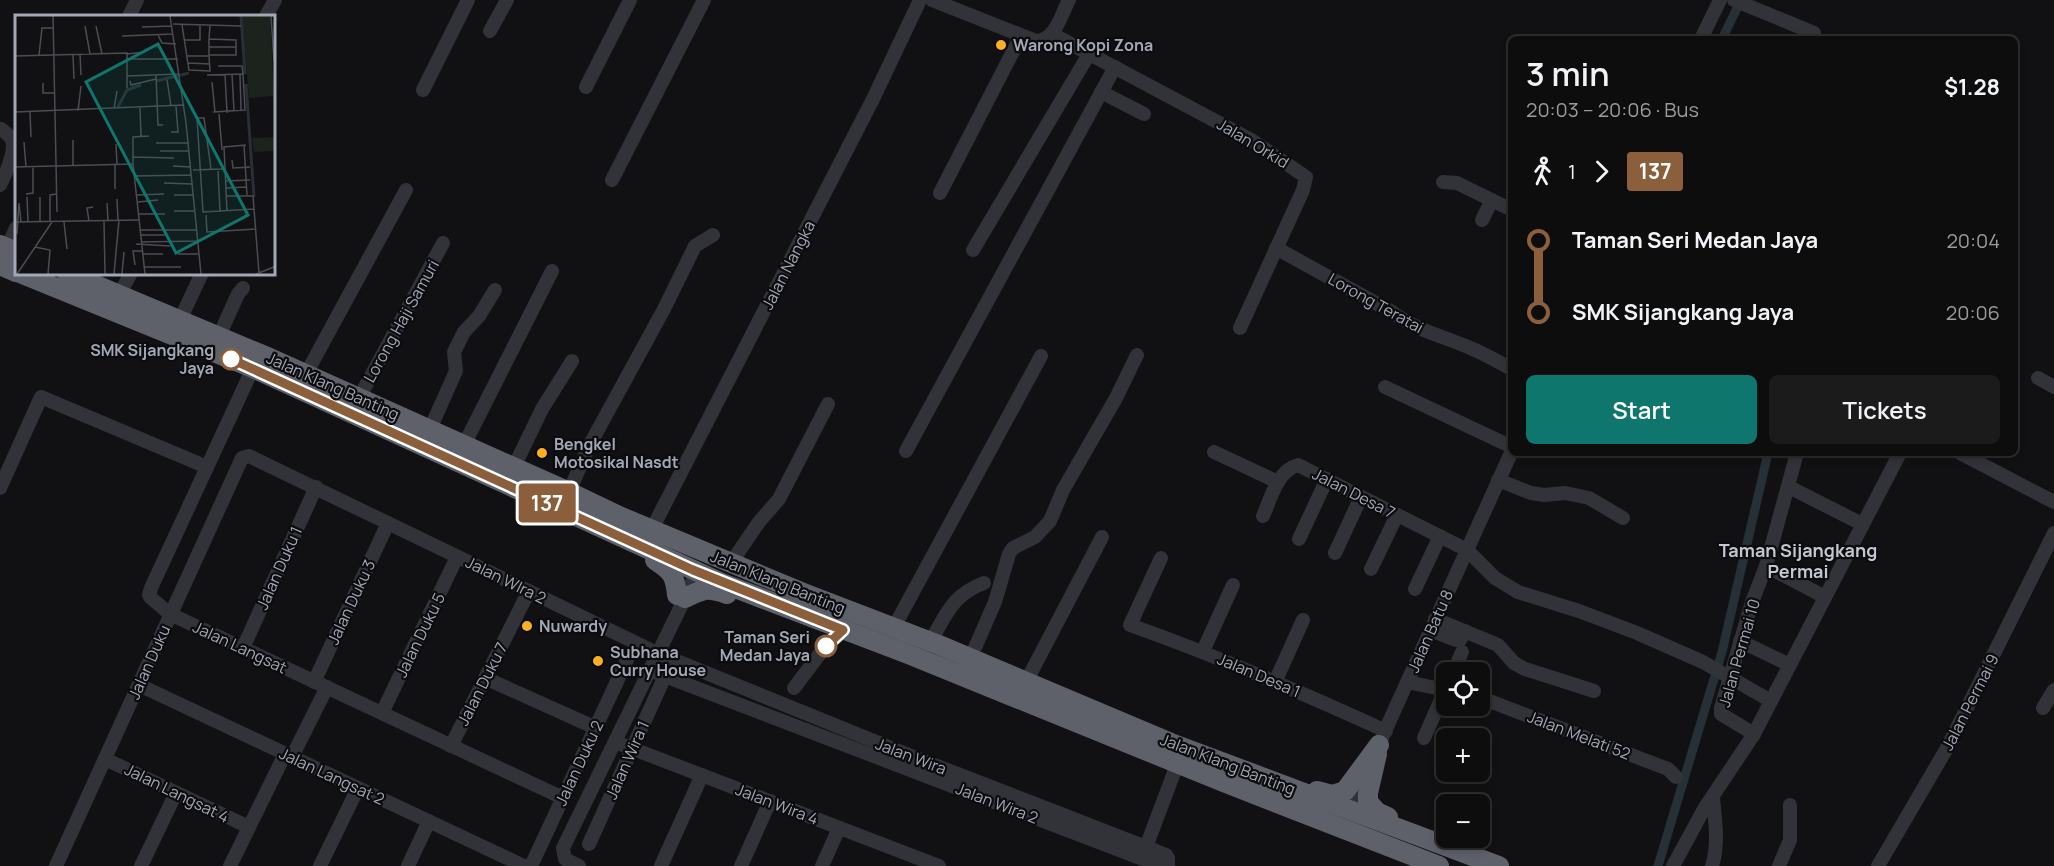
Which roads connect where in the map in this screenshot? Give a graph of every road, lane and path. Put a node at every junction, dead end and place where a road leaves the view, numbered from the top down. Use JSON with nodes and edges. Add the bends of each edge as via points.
{"nodes":[{"id":1,"x":137,"y":0,"type":"edge"},
{"id":2,"x":275,"y":0,"type":"edge"},
{"id":3,"x":468,"y":0,"type":"edge"},
{"id":4,"x":507,"y":0,"type":"edge"},
{"id":5,"x":630,"y":0,"type":"edge"},
{"id":6,"x":704,"y":0,"type":"edge"},
{"id":7,"x":920,"y":0,"type":"edge"},
{"id":8,"x":932,"y":0,"type":"edge"},
{"id":9,"x":1069,"y":0,"type":"edge"},
{"id":10,"x":1723,"y":0,"type":"edge"},
{"id":11,"x":130,"y":15,"type":"edge"},
{"id":12,"x":267,"y":15,"type":"edge"},
{"id":13,"x":490,"y":31,"type":"dead end"},
{"id":14,"x":1814,"y":33,"type":"dead end"},
{"id":15,"x":1052,"y":34,"type":"junction"},
{"id":16,"x":1021,"y":36,"type":"junction"},
{"id":17,"x":1703,"y":36,"type":"edge"},
{"id":18,"x":1089,"y":54,"type":"junction"},
{"id":19,"x":1115,"y":67,"type":"junction"},
{"id":20,"x":586,"y":87,"type":"dead end"},
{"id":21,"x":423,"y":90,"type":"dead end"},
{"id":22,"x":1101,"y":92,"type":"junction"},
{"id":23,"x":1144,"y":114,"type":"dead end"},
{"id":24,"x":1,"y":129,"type":"edge"},
{"id":25,"x":8,"y":176,"type":"edge"},
{"id":26,"x":612,"y":180,"type":"dead end"},
{"id":27,"x":1443,"y":182,"type":"dead end"},
{"id":28,"x":406,"y":190,"type":"dead end"},
{"id":29,"x":940,"y":193,"type":"dead end"},
{"id":30,"x":1492,"y":200,"type":"junction"},
{"id":31,"x":1508,"y":208,"type":"edge"},
{"id":32,"x":1482,"y":220,"type":"dead end"},
{"id":33,"x":15,"y":230,"type":"edge"},
{"id":34,"x":713,"y":235,"type":"dead end"},
{"id":35,"x":443,"y":243,"type":"dead end"},
{"id":36,"x":1276,"y":248,"type":"junction"},
{"id":37,"x":974,"y":250,"type":"dead end"},
{"id":38,"x":6,"y":252,"type":"edge"},
{"id":39,"x":15,"y":267,"type":"edge"},
{"id":40,"x":552,"y":271,"type":"dead end"},
{"id":41,"x":23,"y":274,"type":"edge"},
{"id":42,"x":69,"y":274,"type":"edge"},
{"id":43,"x":130,"y":274,"type":"edge"},
{"id":44,"x":202,"y":274,"type":"edge"},
{"id":45,"x":243,"y":288,"type":"dead end"},
{"id":46,"x":495,"y":290,"type":"dead end"},
{"id":47,"x":119,"y":295,"type":"junction"},
{"id":48,"x":180,"y":320,"type":"junction"},
{"id":49,"x":1240,"y":328,"type":"dead end"},
{"id":50,"x":219,"y":336,"type":"junction"},
{"id":51,"x":1137,"y":355,"type":"dead end"},
{"id":52,"x":1041,"y":356,"type":"dead end"},
{"id":53,"x":572,"y":361,"type":"dead end"},
{"id":54,"x":1508,"y":367,"type":"edge"},
{"id":55,"x":253,"y":368,"type":"junction"},
{"id":56,"x":306,"y":374,"type":"junction"},
{"id":57,"x":2038,"y":378,"type":"dead end"},
{"id":58,"x":1385,"y":387,"type":"dead end"},
{"id":59,"x":2054,"y":387,"type":"edge"},
{"id":60,"x":359,"y":398,"type":"junction"},
{"id":61,"x":828,"y":404,"type":"dead end"},
{"id":62,"x":430,"y":429,"type":"junction"},
{"id":63,"x":464,"y":445,"type":"junction"},
{"id":64,"x":1508,"y":445,"type":"edge"},
{"id":65,"x":906,"y":451,"type":"dead end"},
{"id":66,"x":1214,"y":452,"type":"dead end"},
{"id":67,"x":1510,"y":456,"type":"edge"},
{"id":68,"x":1796,"y":456,"type":"edge"},
{"id":69,"x":1898,"y":456,"type":"edge"},
{"id":70,"x":1966,"y":456,"type":"edge"},
{"id":71,"x":207,"y":467,"type":"junction"},
{"id":72,"x":514,"y":467,"type":"junction"},
{"id":73,"x":1327,"y":479,"type":"junction"},
{"id":74,"x":1498,"y":480,"type":"junction"},
{"id":75,"x":1278,"y":482,"type":"junction"},
{"id":76,"x":316,"y":487,"type":"junction"},
{"id":77,"x":1789,"y":487,"type":"junction"},
{"id":78,"x":0,"y":488,"type":"edge"},
{"id":79,"x":569,"y":492,"type":"junction"},
{"id":80,"x":1362,"y":497,"type":"junction"},
{"id":81,"x":2054,"y":502,"type":"edge"},
{"id":82,"x":1397,"y":514,"type":"junction"},
{"id":83,"x":620,"y":516,"type":"junction"},
{"id":84,"x":1263,"y":516,"type":"dead end"},
{"id":85,"x":1623,"y":518,"type":"dead end"},
{"id":86,"x":388,"y":523,"type":"junction"},
{"id":87,"x":588,"y":523,"type":"junction"},
{"id":88,"x":1862,"y":524,"type":"junction"},
{"id":89,"x":652,"y":529,"type":"junction"},
{"id":90,"x":2054,"y":533,"type":"edge"},
{"id":91,"x":1440,"y":536,"type":"junction"},
{"id":92,"x":1102,"y":537,"type":"dead end"},
{"id":93,"x":1299,"y":539,"type":"dead end"},
{"id":94,"x":1467,"y":550,"type":"junction"},
{"id":95,"x":1335,"y":553,"type":"dead end"},
{"id":96,"x":457,"y":556,"type":"junction"},
{"id":97,"x":1161,"y":558,"type":"dead end"},
{"id":98,"x":731,"y":563,"type":"junction"},
{"id":99,"x":1766,"y":566,"type":"junction"},
{"id":100,"x":1371,"y":569,"type":"dead end"},
{"id":101,"x":693,"y":570,"type":"junction"},
{"id":102,"x":984,"y":583,"type":"dead end"},
{"id":103,"x":1233,"y":585,"type":"dead end"},
{"id":104,"x":1415,"y":589,"type":"dead end"},
{"id":105,"x":529,"y":591,"type":"junction"},
{"id":106,"x":681,"y":597,"type":"junction"},
{"id":107,"x":812,"y":597,"type":"junction"},
{"id":108,"x":1825,"y":597,"type":"junction"},
{"id":109,"x":170,"y":614,"type":"junction"},
{"id":110,"x":1303,"y":620,"type":"dead end"},
{"id":111,"x":821,"y":622,"type":"junction"},
{"id":112,"x":1433,"y":624,"type":"junction"},
{"id":113,"x":893,"y":628,"type":"junction"},
{"id":114,"x":843,"y":630,"type":"junction"},
{"id":115,"x":1740,"y":641,"type":"junction"},
{"id":116,"x":930,"y":642,"type":"junction"},
{"id":117,"x":243,"y":648,"type":"junction"},
{"id":118,"x":1203,"y":651,"type":"junction"},
{"id":119,"x":1462,"y":652,"type":"dead end"},
{"id":120,"x":657,"y":653,"type":"junction"},
{"id":121,"x":970,"y":659,"type":"junction"},
{"id":122,"x":627,"y":660,"type":"dead end"},
{"id":123,"x":1458,"y":662,"type":"edge"},
{"id":124,"x":1790,"y":665,"type":"junction"},
{"id":125,"x":649,"y":670,"type":"junction"},
{"id":126,"x":665,"y":676,"type":"junction"},
{"id":127,"x":1727,"y":676,"type":"junction"},
{"id":128,"x":485,"y":678,"type":"junction"},
{"id":129,"x":1026,"y":682,"type":"junction"},
{"id":130,"x":1275,"y":682,"type":"junction"},
{"id":131,"x":1407,"y":682,"type":"junction"},
{"id":132,"x":139,"y":685,"type":"junction"},
{"id":133,"x":320,"y":685,"type":"junction"},
{"id":134,"x":1436,"y":687,"type":"edge"},
{"id":135,"x":794,"y":688,"type":"dead end"},
{"id":136,"x":2054,"y":690,"type":"edge"},
{"id":137,"x":1594,"y":691,"type":"dead end"},
{"id":138,"x":1490,"y":701,"type":"edge"},
{"id":139,"x":1771,"y":701,"type":"junction"},
{"id":140,"x":2043,"y":708,"type":"dead end"},
{"id":141,"x":1436,"y":711,"type":"edge"},
{"id":142,"x":382,"y":713,"type":"junction"},
{"id":143,"x":596,"y":728,"type":"junction"},
{"id":144,"x":1754,"y":734,"type":"junction"},
{"id":145,"x":1382,"y":738,"type":"junction"},
{"id":146,"x":1424,"y":738,"type":"dead end"},
{"id":147,"x":615,"y":742,"type":"junction"},
{"id":148,"x":451,"y":746,"type":"junction"},
{"id":149,"x":633,"y":748,"type":"junction"},
{"id":150,"x":289,"y":756,"type":"junction"},
{"id":151,"x":105,"y":759,"type":"junction"},
{"id":152,"x":1178,"y":762,"type":"junction"},
{"id":153,"x":1226,"y":773,"type":"junction"},
{"id":154,"x":702,"y":775,"type":"junction"},
{"id":155,"x":1676,"y":777,"type":"dead end"},
{"id":156,"x":358,"y":788,"type":"junction"},
{"id":157,"x":176,"y":793,"type":"junction"},
{"id":158,"x":563,"y":798,"type":"junction"},
{"id":159,"x":1713,"y":798,"type":"junction"},
{"id":160,"x":770,"y":801,"type":"junction"},
{"id":161,"x":1790,"y":805,"type":"dead end"},
{"id":162,"x":1348,"y":809,"type":"junction"},
{"id":163,"x":429,"y":821,"type":"junction"},
{"id":164,"x":249,"y":827,"type":"junction"},
{"id":165,"x":839,"y":828,"type":"junction"},
{"id":166,"x":544,"y":838,"type":"junction"},
{"id":167,"x":589,"y":844,"type":"dead end"},
{"id":168,"x":1146,"y":847,"type":"junction"},
{"id":169,"x":1390,"y":847,"type":"junction"},
{"id":170,"x":563,"y":848,"type":"junction"},
{"id":171,"x":1461,"y":852,"type":"junction"},
{"id":172,"x":908,"y":861,"type":"edge"},
{"id":173,"x":1165,"y":862,"type":"edge"},
{"id":174,"x":56,"y":866,"type":"edge"},
{"id":175,"x":141,"y":866,"type":"edge"},
{"id":176,"x":230,"y":866,"type":"edge"},
{"id":177,"x":320,"y":866,"type":"edge"},
{"id":178,"x":408,"y":866,"type":"edge"},
{"id":179,"x":524,"y":866,"type":"edge"},
{"id":180,"x":531,"y":866,"type":"edge"},
{"id":181,"x":579,"y":866,"type":"edge"},
{"id":182,"x":661,"y":866,"type":"edge"},
{"id":183,"x":741,"y":866,"type":"edge"},
{"id":184,"x":822,"y":866,"type":"edge"},
{"id":185,"x":939,"y":866,"type":"edge"},
{"id":186,"x":1439,"y":866,"type":"edge"},
{"id":187,"x":1499,"y":866,"type":"edge"},
{"id":188,"x":1673,"y":866,"type":"edge"},
{"id":189,"x":1712,"y":866,"type":"edge"},
{"id":190,"x":1779,"y":866,"type":"edge"},
{"id":191,"x":1878,"y":866,"type":"edge"}],
"edges":[{"from":1,"to":11,"type":"street"},
{"from":2,"to":12,"type":"street"},
{"from":3,"to":21,"type":"street"},
{"from":4,"to":13,"type":"street"},
{"from":5,"to":20,"type":"street"},
{"from":6,"to":26,"type":"street"},
{"from":7,"to":89,"type":"street","name":"Jalan Nangka"},
{"from":8,"to":16,"type":"street"},
{"from":9,"to":15,"type":"street"},
{"from":10,"to":14,"type":"street"},
{"from":10,"to":17,"type":"street"},
{"from":15,"to":16,"type":"street","via":[[1041,41]]},
{"from":15,"to":18,"type":"street","name":"Jalan Orkid"},
{"from":16,"to":29,"type":"street"},
{"from":18,"to":19,"type":"street","name":"Jalan Orkid"},
{"from":18,"to":37,"type":"street"},
{"from":19,"to":22,"type":"street"},
{"from":19,"to":36,"type":"street","name":"Jalan Orkid","via":[[1253,141],[1304,174],[1303,190]]},
{"from":22,"to":23,"type":"street"},
{"from":22,"to":65,"type":"street"},
{"from":24,"to":25,"type":"street","via":[[12,142]]},
{"from":27,"to":30,"type":"street","via":[[1457,183]]},
{"from":28,"to":56,"type":"street"},
{"from":30,"to":31,"type":"street"},
{"from":30,"to":32,"type":"street"},
{"from":33,"to":38,"type":"street"},
{"from":34,"to":79,"type":"street","via":[[695,246],[588,448]]},
{"from":35,"to":60,"type":"street","name":"Lorong Haji Samuri"},
{"from":36,"to":49,"type":"street","name":"Jalan Orkid"},
{"from":36,"to":54,"type":"street","name":"Lorong Teratai","via":[[1406,322]]},
{"from":38,"to":39,"type":"highway","name":"Jalan Klang Banting"},
{"from":40,"to":63,"type":"street"},
{"from":41,"to":55,"type":"highway","name":"Jalan Klang Banting"},
{"from":42,"to":47,"type":"highway","name":"Jalan Klang Banting"},
{"from":43,"to":47,"type":"street"},
{"from":44,"to":48,"type":"street"},
{"from":45,"to":50,"type":"street"},
{"from":46,"to":62,"type":"street","via":[[454,352],[456,371]]},
{"from":47,"to":48,"type":"highway","name":"Jalan Klang Banting"},
{"from":48,"to":50,"type":"highway","name":"Jalan Klang Banting"},
{"from":50,"to":56,"type":"highway","name":"Jalan Klang Banting"},
{"from":51,"to":121,"type":"street","via":[[1050,521],[1035,537],[1009,554],[995,602]]},
{"from":52,"to":113,"type":"street"},
{"from":53,"to":72,"type":"street","via":[[542,409]]},
{"from":55,"to":71,"type":"street","name":"Jalan Langsat"},
{"from":55,"to":87,"type":"highway","name":"Jalan Klang Banting"},
{"from":56,"to":60,"type":"highway","name":"Jalan Klang Banting"},
{"from":57,"to":59,"type":"street"},
{"from":58,"to":64,"type":"street"},
{"from":60,"to":62,"type":"highway","name":"Jalan Klang Banting"},
{"from":61,"to":98,"type":"street","via":[[779,499]]},
{"from":62,"to":63,"type":"highway","name":"Jalan Klang Banting"},
{"from":63,"to":72,"type":"highway","name":"Jalan Klang Banting"},
{"from":66,"to":75,"type":"street"},
{"from":67,"to":74,"type":"street","name":"Jalan Batu 8"},
{"from":68,"to":77,"type":"street","name":"Jalan Permai 10"},
{"from":69,"to":88,"type":"street"},
{"from":70,"to":81,"type":"street"},
{"from":71,"to":78,"type":"street","via":[[42,397]]},
{"from":71,"to":109,"type":"street","name":"Jalan Langsat","via":[[149,595]]},
{"from":72,"to":79,"type":"highway","name":"Jalan Klang Banting"},
{"from":73,"to":75,"type":"street","name":"Jalan Desa 7","via":[[1298,465],[1285,472]]},
{"from":73,"to":80,"type":"street","name":"Jalan Desa 7"},
{"from":73,"to":93,"type":"street"},
{"from":74,"to":85,"type":"street","via":[[1531,493],[1564,492],[1589,498]]},
{"from":74,"to":94,"type":"street","name":"Jalan Batu 8"},
{"from":75,"to":84,"type":"street"},
{"from":76,"to":86,"type":"street"},
{"from":76,"to":109,"type":"street","name":"Jalan Duku","via":[[249,456],[242,458]]},
{"from":76,"to":117,"type":"street","name":"Jalan Duku 1"},
{"from":77,"to":88,"type":"street"},
{"from":77,"to":99,"type":"street","name":"Jalan Permai 10"},
{"from":79,"to":83,"type":"highway","name":"Jalan Klang Banting"},
{"from":80,"to":82,"type":"street","name":"Jalan Desa 7"},
{"from":80,"to":95,"type":"street"},
{"from":82,"to":91,"type":"street","name":"Jalan Desa 7"},
{"from":82,"to":100,"type":"street"},
{"from":83,"to":89,"type":"highway","name":"Jalan Klang Banting"},
{"from":83,"to":101,"type":"highway","via":[[688,554]]},
{"from":86,"to":96,"type":"street","name":"Jalan WIra 2"},
{"from":86,"to":133,"type":"street","name":"Jalan Duku 3"},
{"from":87,"to":101,"type":"highway","name":"Jalan Klang Banting"},
{"from":87,"to":106,"type":"highway","via":[[668,568]]},
{"from":88,"to":108,"type":"street"},
{"from":89,"to":98,"type":"highway","name":"Jalan Klang Banting"},
{"from":90,"to":191,"type":"street","name":"Jalan Permai 9","via":[[1947,748]]},
{"from":91,"to":94,"type":"street","name":"Jalan Desa 7"},
{"from":91,"to":104,"type":"street"},
{"from":92,"to":129,"type":"street"},
{"from":94,"to":112,"type":"street","name":"Jalan Batu 8"},
{"from":94,"to":127,"type":"street","name":"Jalan Desa 7","via":[[1495,578],[1518,592],[1588,614],[1703,662]]},
{"from":96,"to":105,"type":"street","name":"Jalan WIra 2"},
{"from":96,"to":142,"type":"street","name":"Jalan Duku 5"},
{"from":97,"to":118,"type":"street","name":"Jalan Desa 1","via":[[1130,625]]},
{"from":98,"to":107,"type":"highway","name":"Jalan Klang Banting"},
{"from":99,"to":108,"type":"street"},
{"from":99,"to":115,"type":"street","name":"Jalan Permai 10"},
{"from":101,"to":106,"type":"street","via":[[695,576]]},
{"from":101,"to":107,"type":"highway","via":[[710,564]]},
{"from":101,"to":111,"type":"highway","name":"Jalan Klang Banting"},
{"from":102,"to":116,"type":"street","via":[[956,598]]},
{"from":103,"to":118,"type":"street"},
{"from":105,"to":120,"type":"street","name":"Jalan WIra 2"},
{"from":105,"to":128,"type":"street","name":"Jalan Duku 7"},
{"from":106,"to":111,"type":"highway","via":[[712,589]]},
{"from":106,"to":120,"type":"street"},
{"from":107,"to":113,"type":"highway","name":"Jalan Klang Banting"},
{"from":108,"to":124,"type":"street"},
{"from":109,"to":117,"type":"street","name":"Jalan Langsat"},
{"from":109,"to":132,"type":"street","name":"Jalan Duku"},
{"from":110,"to":130,"type":"street"},
{"from":111,"to":114,"type":"highway","name":"Jalan Klang Banting"},
{"from":112,"to":131,"type":"street","name":"Jalan Batu 8"},
{"from":112,"to":137,"type":"street","via":[[1456,640],[1465,632],[1498,645],[1525,669]]},
{"from":113,"to":116,"type":"highway","name":"Jalan Klang Banting"},
{"from":114,"to":135,"type":"street"},
{"from":114,"to":152,"type":"highway","name":"Jalan Klang Banting"},
{"from":115,"to":124,"type":"street"},
{"from":115,"to":127,"type":"street","name":"Jalan Permai 10"},
{"from":116,"to":121,"type":"highway","name":"Jalan Klang Banting"},
{"from":117,"to":133,"type":"street","name":"Jalan Langsat"},
{"from":118,"to":130,"type":"street","name":"Jalan Desa 1"},
{"from":119,"to":123,"type":"street"},
{"from":120,"to":125,"type":"street"},
{"from":120,"to":168,"type":"street","name":"Jalan Wira"},
{"from":121,"to":129,"type":"highway","name":"Jalan Klang Banting"},
{"from":122,"to":143,"type":"street","name":"Jalan Duku 2"},
{"from":124,"to":139,"type":"street"},
{"from":125,"to":126,"type":"street","name":"Jalan Wira 2"},
{"from":125,"to":147,"type":"street"},
{"from":126,"to":149,"type":"street","name":"Jalan Wira 1"},
{"from":126,"to":173,"type":"street","name":"Jalan Wira 2"},
{"from":127,"to":139,"type":"street","name":"Jalan Desa 7"},
{"from":127,"to":144,"type":"street","name":"Jalan Permai 10","via":[[1721,714]]},
{"from":128,"to":143,"type":"street"},
{"from":128,"to":148,"type":"street","name":"Jalan Duku 7"},
{"from":129,"to":153,"type":"highway","name":"Jalan Klang Banting","via":[[1171,743]]},
{"from":130,"to":145,"type":"street","name":"Jalan Desa 1","via":[[1357,717]]},
{"from":131,"to":134,"type":"street"},
{"from":131,"to":145,"type":"street","name":"Jalan Batu 8"},
{"from":132,"to":150,"type":"street","name":"Jalan Langsat 2"},
{"from":132,"to":151,"type":"street","name":"Jalan Duku"},
{"from":133,"to":142,"type":"street","name":"Jalan Langsat"},
{"from":133,"to":150,"type":"street","name":"Jalan Duku 3"},
{"from":136,"to":140,"type":"street"},
{"from":138,"to":155,"type":"street","name":"Jalan Melati 52","via":[[1668,769]]},
{"from":139,"to":144,"type":"street"},
{"from":141,"to":146,"type":"street"},
{"from":142,"to":148,"type":"street","name":"Jalan Langsat"},
{"from":143,"to":158,"type":"street","name":"Jalan Duku 2"},
{"from":144,"to":159,"type":"street"},
{"from":145,"to":153,"type":"highway","via":[[1350,787],[1332,795]]},
{"from":145,"to":162,"type":"street","name":"Jalan Batu 8"},
{"from":145,"to":171,"type":"highway","via":[[1368,793],[1372,808]]},
{"from":147,"to":149,"type":"street","name":"Jalan Wira 4"},
{"from":147,"to":170,"type":"street"},
{"from":148,"to":158,"type":"street","name":"Jalan Langsat"},
{"from":149,"to":154,"type":"street","name":"Jalan Wira 4"},
{"from":149,"to":167,"type":"street","name":"Jalan Wira 1"},
{"from":150,"to":156,"type":"street","name":"Jalan Langsat 2"},
{"from":150,"to":164,"type":"street","name":"Jalan Duku 3"},
{"from":151,"to":157,"type":"street","name":"Jalan Langsat 4"},
{"from":151,"to":174,"type":"street","name":"Jalan Duku"},
{"from":152,"to":153,"type":"highway","name":"Jalan Klang Banting"},
{"from":152,"to":168,"type":"street"},
{"from":153,"to":162,"type":"highway","via":[[1324,814],[1337,815]]},
{"from":153,"to":169,"type":"highway","name":"Jalan Klang Banting"},
{"from":154,"to":160,"type":"street","name":"Jalan Wira 4"},
{"from":154,"to":182,"type":"street"},
{"from":156,"to":163,"type":"street","name":"Jalan Langsat 2"},
{"from":156,"to":177,"type":"street"},
{"from":157,"to":164,"type":"street","name":"Jalan Langsat 4"},
{"from":157,"to":175,"type":"street"},
{"from":158,"to":166,"type":"street","name":"Jalan Duku 2"},
{"from":159,"to":188,"type":"street"},
{"from":159,"to":189,"type":"street","via":[[1716,853]]},
{"from":160,"to":165,"type":"street","name":"Jalan Wira 4"},
{"from":160,"to":183,"type":"street"},
{"from":161,"to":190,"type":"street","via":[[1790,840]]},
{"from":162,"to":169,"type":"highway","via":[[1358,827],[1387,839]]},
{"from":162,"to":171,"type":"highway"},
{"from":163,"to":178,"type":"street"},
{"from":163,"to":179,"type":"street","name":"Jalan Langsat 2"},
{"from":164,"to":176,"type":"street","name":"Jalan Duku 3"},
{"from":165,"to":172,"type":"street","name":"Jalan Wira 4"},
{"from":165,"to":184,"type":"street"},
{"from":166,"to":170,"type":"street"},
{"from":166,"to":180,"type":"street","name":"Jalan Duku 2"},
{"from":168,"to":173,"type":"street","name":"Jalan Wira"},
{"from":169,"to":186,"type":"highway","name":"Jalan Klang Banting"},
{"from":170,"to":181,"type":"street","via":[[565,859]]},
{"from":171,"to":187,"type":"highway"},
{"from":172,"to":185,"type":"street","name":"Jalan Wira 4"}]}
